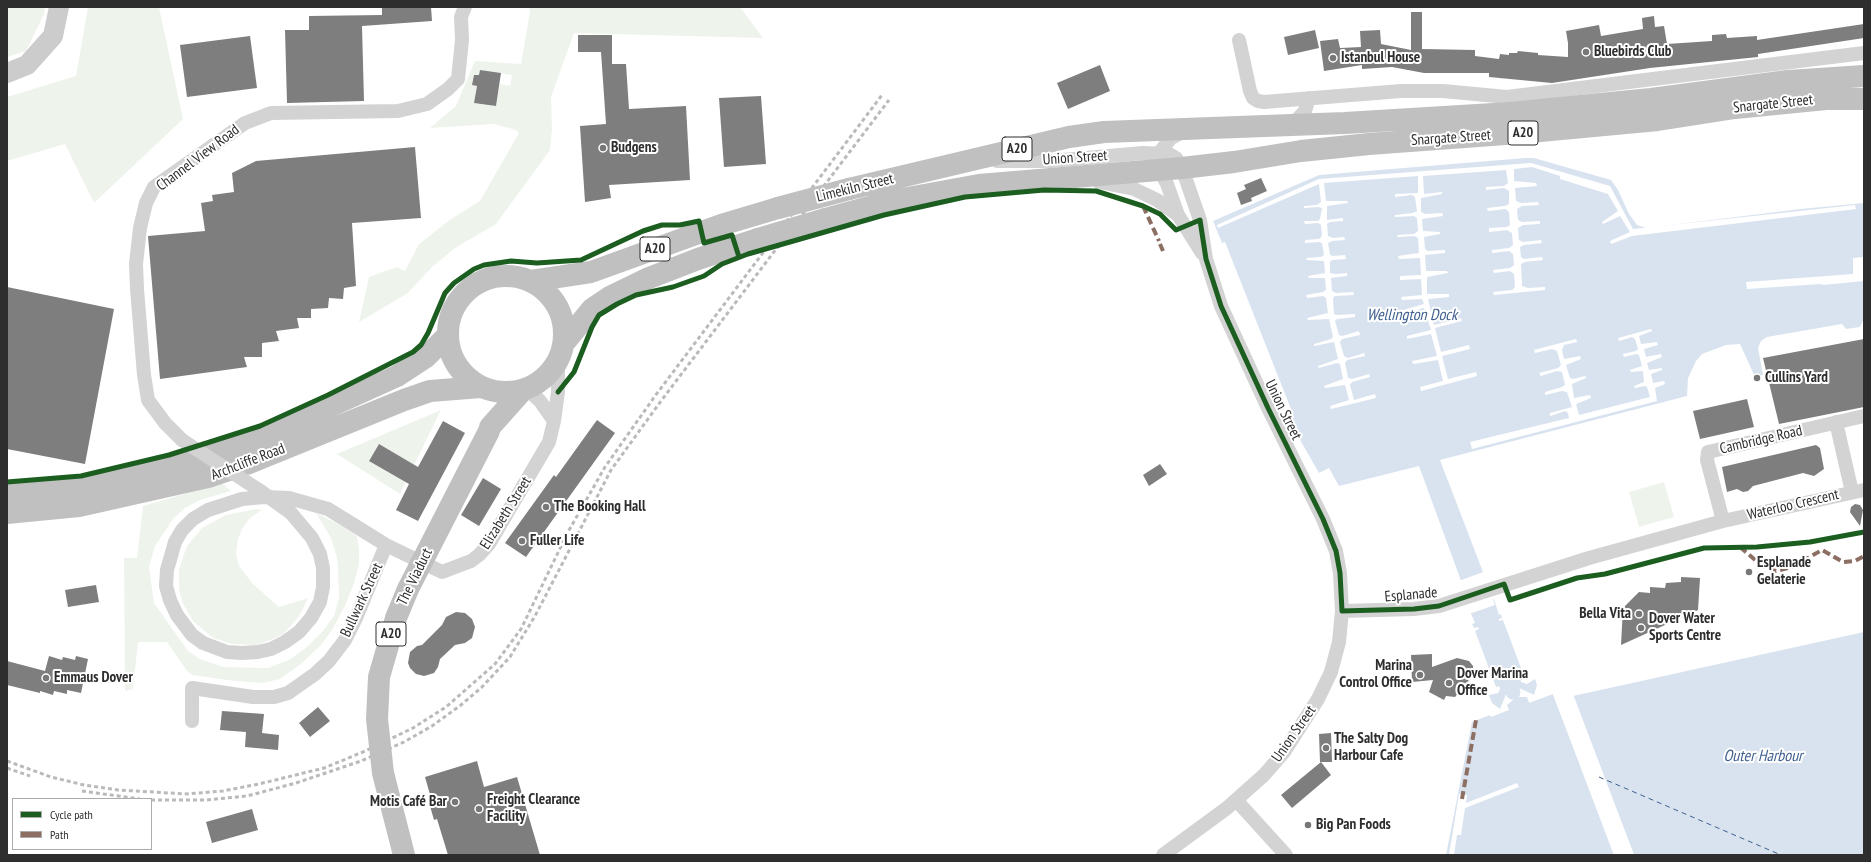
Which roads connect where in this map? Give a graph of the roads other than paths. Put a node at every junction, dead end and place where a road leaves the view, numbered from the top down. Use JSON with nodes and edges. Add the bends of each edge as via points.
{"nodes":[{"id":1,"x":59,"y":7,"type":"edge"},
{"id":2,"x":465,"y":7,"type":"edge"},
{"id":3,"x":1239,"y":40,"type":"dead end"},
{"id":4,"x":1864,"y":53,"type":"edge"},
{"id":5,"x":7,"y":73,"type":"edge"},
{"id":6,"x":1864,"y":76,"type":"edge"},
{"id":7,"x":1309,"y":98,"type":"junction"},
{"id":8,"x":1864,"y":99,"type":"edge"},
{"id":9,"x":1509,"y":105,"type":"junction"},
{"id":10,"x":1292,"y":125,"type":"junction"},
{"id":11,"x":1187,"y":129,"type":"junction"},
{"id":12,"x":967,"y":161,"type":"junction"},
{"id":13,"x":1159,"y":161,"type":"junction"},
{"id":14,"x":1182,"y":168,"type":"junction"},
{"id":15,"x":1069,"y":176,"type":"junction"},
{"id":16,"x":1178,"y":215,"type":"junction"},
{"id":17,"x":1206,"y":259,"type":"junction"},
{"id":18,"x":531,"y":281,"type":"junction"},
{"id":19,"x":448,"y":335,"type":"junction"},
{"id":20,"x":561,"y":352,"type":"junction"},
{"id":21,"x":485,"y":389,"type":"junction"},
{"id":22,"x":525,"y":390,"type":"junction"},
{"id":23,"x":1864,"y":416,"type":"edge"},
{"id":24,"x":554,"y":421,"type":"junction"},
{"id":25,"x":1836,"y":422,"type":"junction"},
{"id":26,"x":490,"y":429,"type":"junction"},
{"id":27,"x":1858,"y":491,"type":"edge"},
{"id":28,"x":7,"y":492,"type":"edge"},
{"id":29,"x":7,"y":513,"type":"edge"},
{"id":30,"x":1723,"y":521,"type":"junction"},
{"id":31,"x":386,"y":545,"type":"junction"},
{"id":32,"x":324,"y":580,"type":"joint"},
{"id":33,"x":1342,"y":611,"type":"junction"},
{"id":34,"x":192,"y":721,"type":"dead end"},
{"id":35,"x":1236,"y":800,"type":"junction"},
{"id":36,"x":404,"y":855,"type":"edge"},
{"id":37,"x":1163,"y":855,"type":"edge"},
{"id":38,"x":1286,"y":855,"type":"edge"}],
"edges":[{"from":1,"to":5,"type":"street","via":[[53,36],[27,65]]},
{"from":2,"to":32,"type":"street","name":"Channel View Road","bridge":true,"via":[[461,17],[462,40],[458,78],[448,89],[427,104],[398,111],[271,113],[245,122],[154,188],[146,203],[140,228],[136,289],[148,400],[182,440],[291,513],[312,538],[320,554]]},
{"from":3,"to":7,"type":"street","name":"Snargate Street","via":[[1253,98],[1264,102]]},
{"from":4,"to":9,"type":"street","name":"Snargate Street"},
{"from":6,"to":9,"type":"highway","name":"Snargate Street","number":"A20","via":[[1788,81],[1651,99]]},
{"from":7,"to":9,"type":"street","name":"Snargate Street","via":[[1400,91],[1443,91]]},
{"from":7,"to":10,"type":"street","via":[[1305,110]]},
{"from":8,"to":14,"type":"highway","name":"Snargate Street","number":"A20","via":[[1826,99],[1735,108],[1658,120],[1370,144]]},
{"from":9,"to":10,"type":"highway","name":"Snargate Street","number":"A20"},
{"from":10,"to":11,"type":"highway","name":"Snargate Street","number":"A20"},
{"from":11,"to":12,"type":"highway","name":"Limekiln Street","number":"A20","via":[[1104,132],[1076,136]]},
{"from":11,"to":13,"type":"street","via":[[1171,138]]},
{"from":12,"to":13,"type":"street","name":"Union Street","via":[[1051,162],[1143,153]]},
{"from":12,"to":18,"type":"highway","name":"Limekiln Street","number":"A20","bridge":true,"via":[[850,188],[778,208],[721,225],[591,272]]},
{"from":13,"to":14,"type":"highway","number":"A20"},
{"from":13,"to":15,"type":"highway","name":"Limekiln Street","number":"A20"},
{"from":13,"to":16,"type":"street","name":"Union Street"},
{"from":14,"to":17,"type":"street","name":"Union Street","via":[[1200,220]]},
{"from":15,"to":16,"type":"street","name":"Union Street","via":[[1134,189],[1157,200]]},
{"from":15,"to":20,"type":"highway","name":"Limekiln Street","number":"A20","bridge":true,"via":[[979,184],[891,201],[698,259],[649,278],[592,309]]},
{"from":16,"to":17,"type":"street","name":"Union Street"},
{"from":17,"to":33,"type":"street","name":"Union Street","via":[[1221,306],[1239,347],[1336,551]]},
{"from":18,"to":19,"type":"highway","via":[[501,276],[477,283],[459,300],[449,322]]},
{"from":18,"to":20,"type":"highway","via":[[555,302],[563,321]]},
{"from":19,"to":21,"type":"highway","via":[[449,348],[461,371]]},
{"from":19,"to":28,"type":"highway","name":"Archcliffe Road","via":[[426,358],[397,376],[302,419],[226,449],[176,465],[107,482],[73,488]]},
{"from":20,"to":22,"type":"highway","via":[[545,378]]},
{"from":20,"to":24,"type":"street","name":"Elizabeth Street"},
{"from":21,"to":22,"type":"highway","via":[[507,393]]},
{"from":21,"to":26,"type":"highway","name":"The Viaduct","number":"A20","via":[[493,401]]},
{"from":21,"to":29,"type":"highway","name":"Archcliffe Road","via":[[430,391],[208,478],[79,506]]},
{"from":22,"to":24,"type":"street","via":[[540,401]]},
{"from":22,"to":26,"type":"highway","name":"The Viaduct","number":"A20"},
{"from":23,"to":25,"type":"street","name":"Cambridge Road"},
{"from":24,"to":31,"type":"street","name":"Elizabeth Street","via":[[549,442],[489,544],[471,561],[442,572]]},
{"from":25,"to":27,"type":"street"},
{"from":25,"to":30,"type":"street","name":"Cambridge Road","via":[[1708,452],[1707,460]]},
{"from":26,"to":36,"type":"highway","name":"The Viaduct","number":"A20","bridge":true,"via":[[408,589],[396,618],[379,677],[377,719],[384,773]]},
{"from":27,"to":30,"type":"street","name":"Waterloo Crescent"},
{"from":30,"to":33,"type":"street","name":"Esplanade","via":[[1589,558],[1440,606]]},
{"from":31,"to":32,"type":"street","name":"Elizabeth Street","via":[[328,509],[289,498],[242,499],[208,510],[193,519],[182,530],[174,542],[166,586],[175,610],[192,635],[214,648],[242,653],[271,649],[298,632],[320,602]]},
{"from":31,"to":34,"type":"street","name":"Bullwark Street","via":[[345,640],[315,674],[288,693],[274,697],[192,688]]},
{"from":33,"to":35,"type":"street","name":"Union Street","via":[[1335,657],[1318,699],[1274,763]]},
{"from":35,"to":37,"type":"street","name":"Union Street"},
{"from":35,"to":38,"type":"street"}]}
